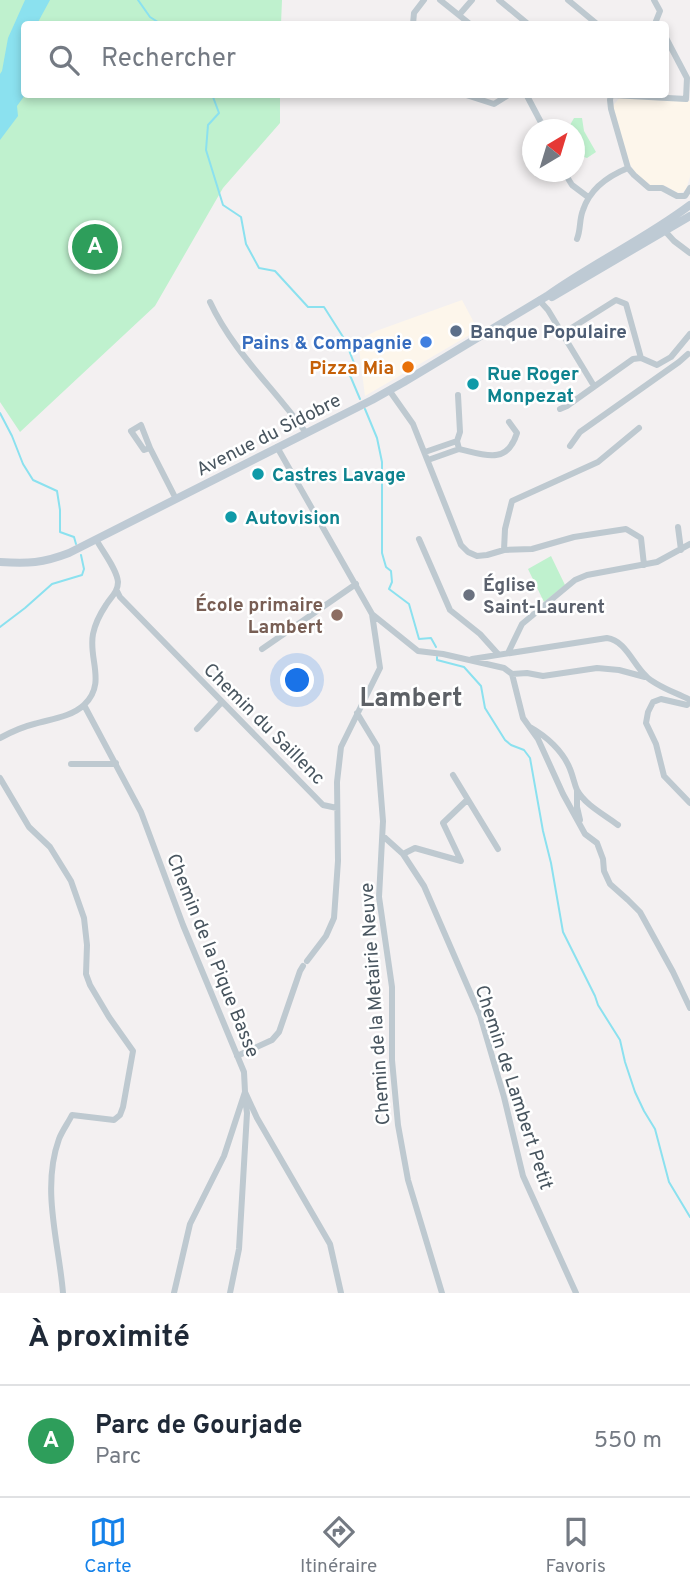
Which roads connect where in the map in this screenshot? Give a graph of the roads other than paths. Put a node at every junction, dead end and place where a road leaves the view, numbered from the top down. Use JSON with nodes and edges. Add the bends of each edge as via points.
{"nodes":[{"id":1,"x":424,"y":0,"type":"edge"},
{"id":2,"x":440,"y":0,"type":"edge"},
{"id":3,"x":472,"y":0,"type":"edge"},
{"id":4,"x":499,"y":0,"type":"edge"},
{"id":5,"x":568,"y":0,"type":"edge"},
{"id":6,"x":654,"y":0,"type":"edge"},
{"id":7,"x":459,"y":15,"type":"junction"},
{"id":8,"x":413,"y":21,"type":"edge"},
{"id":9,"x":466,"y":21,"type":"edge"},
{"id":10,"x":524,"y":21,"type":"edge"},
{"id":11,"x":593,"y":21,"type":"edge"},
{"id":12,"x":656,"y":21,"type":"edge"},
{"id":13,"x":669,"y":44,"type":"edge"},
{"id":14,"x":475,"y":98,"type":"edge"},
{"id":15,"x":504,"y":98,"type":"edge"},
{"id":16,"x":528,"y":98,"type":"edge"},
{"id":17,"x":611,"y":98,"type":"edge"},
{"id":18,"x":667,"y":98,"type":"edge"},
{"id":19,"x":539,"y":119,"type":"edge"},
{"id":20,"x":628,"y":168,"type":"junction"},
{"id":21,"x":570,"y":182,"type":"edge"},
{"id":22,"x":690,"y":188,"type":"edge"},
{"id":23,"x":588,"y":197,"type":"junction"},
{"id":24,"x":690,"y":205,"type":"edge"},
{"id":25,"x":690,"y":216,"type":"edge"},
{"id":26,"x":663,"y":228,"type":"junction"},
{"id":27,"x":577,"y":239,"type":"dead end"},
{"id":28,"x":690,"y":253,"type":"edge"},
{"id":29,"x":539,"y":300,"type":"junction"},
{"id":30,"x":210,"y":302,"type":"dead end"},
{"id":31,"x":690,"y":334,"type":"edge"},
{"id":32,"x":564,"y":337,"type":"junction"},
{"id":33,"x":688,"y":354,"type":"dead end"},
{"id":34,"x":641,"y":358,"type":"junction"},
{"id":35,"x":657,"y":365,"type":"junction"},
{"id":36,"x":658,"y":376,"type":"junction"},
{"id":37,"x":594,"y":386,"type":"junction"},
{"id":38,"x":389,"y":390,"type":"junction"},
{"id":39,"x":458,"y":395,"type":"dead end"},
{"id":40,"x":560,"y":409,"type":"dead end"},
{"id":41,"x":509,"y":422,"type":"dead end"},
{"id":42,"x":639,"y":428,"type":"dead end"},
{"id":43,"x":306,"y":433,"type":"junction"},
{"id":44,"x":457,"y":441,"type":"junction"},
{"id":45,"x":570,"y":446,"type":"dead end"},
{"id":46,"x":277,"y":447,"type":"junction"},
{"id":47,"x":150,"y":448,"type":"dead end"},
{"id":48,"x":459,"y":449,"type":"junction"},
{"id":49,"x":425,"y":452,"type":"junction"},
{"id":50,"x":428,"y":460,"type":"junction"},
{"id":51,"x":176,"y":499,"type":"junction"},
{"id":52,"x":678,"y":527,"type":"dead end"},
{"id":53,"x":96,"y":539,"type":"junction"},
{"id":54,"x":419,"y":539,"type":"dead end"},
{"id":55,"x":690,"y":544,"type":"edge"},
{"id":56,"x":504,"y":550,"type":"junction"},
{"id":57,"x":681,"y":550,"type":"junction"},
{"id":58,"x":0,"y":562,"type":"edge"},
{"id":59,"x":644,"y":565,"type":"junction"},
{"id":60,"x":356,"y":584,"type":"junction"},
{"id":61,"x":117,"y":591,"type":"junction"},
{"id":62,"x":372,"y":614,"type":"junction"},
{"id":63,"x":262,"y":649,"type":"dead end"},
{"id":64,"x":508,"y":653,"type":"junction"},
{"id":65,"x":498,"y":654,"type":"junction"},
{"id":66,"x":467,"y":660,"type":"junction"},
{"id":67,"x":512,"y":674,"type":"junction"},
{"id":68,"x":647,"y":678,"type":"junction"},
{"id":69,"x":690,"y":701,"type":"edge"},
{"id":70,"x":222,"y":702,"type":"junction"},
{"id":71,"x":84,"y":705,"type":"junction"},
{"id":72,"x":357,"y":713,"type":"junction"},
{"id":73,"x":528,"y":726,"type":"junction"},
{"id":74,"x":197,"y":729,"type":"dead end"},
{"id":75,"x":0,"y":738,"type":"edge"},
{"id":76,"x":116,"y":763,"type":"junction"},
{"id":77,"x":71,"y":764,"type":"dead end"},
{"id":78,"x":453,"y":775,"type":"dead end"},
{"id":79,"x":0,"y":778,"type":"edge"},
{"id":80,"x":577,"y":791,"type":"junction"},
{"id":81,"x":467,"y":800,"type":"junction"},
{"id":82,"x":690,"y":803,"type":"edge"},
{"id":83,"x":337,"y":808,"type":"junction"},
{"id":84,"x":618,"y":825,"type":"dead end"},
{"id":85,"x":581,"y":828,"type":"junction"},
{"id":86,"x":383,"y":836,"type":"junction"},
{"id":87,"x":498,"y":849,"type":"dead end"},
{"id":88,"x":403,"y":854,"type":"junction"},
{"id":89,"x":690,"y":1008,"type":"edge"},
{"id":90,"x":237,"y":1056,"type":"junction"},
{"id":91,"x":245,"y":1092,"type":"junction"},
{"id":92,"x":62,"y":1293,"type":"edge"},
{"id":93,"x":174,"y":1293,"type":"edge"},
{"id":94,"x":230,"y":1293,"type":"edge"},
{"id":95,"x":341,"y":1293,"type":"edge"},
{"id":96,"x":442,"y":1293,"type":"edge"},
{"id":97,"x":576,"y":1293,"type":"edge"}],
"edges":[{"from":1,"to":8,"type":"street"},
{"from":2,"to":7,"type":"street"},
{"from":3,"to":7,"type":"street"},
{"from":4,"to":10,"type":"street"},
{"from":5,"to":11,"type":"street"},
{"from":6,"to":12,"type":"street","via":[[660,11]]},
{"from":7,"to":9,"type":"street"},
{"from":13,"to":18,"type":"street","via":[[687,78],[685,99]]},
{"from":14,"to":15,"type":"street","via":[[494,104]]},
{"from":16,"to":19,"type":"street"},
{"from":17,"to":20,"type":"street"},
{"from":20,"to":22,"type":"street","via":[[649,188],[681,196]]},
{"from":20,"to":23,"type":"street"},
{"from":21,"to":23,"type":"street"},
{"from":23,"to":27,"type":"street"},
{"from":24,"to":26,"type":"main road","name":"Avenue du Sidobre"},
{"from":25,"to":26,"type":"main road","name":"Avenue du Sidobre"},
{"from":26,"to":28,"type":"street"},
{"from":26,"to":29,"type":"main road","name":"Avenue du Sidobre"},
{"from":29,"to":32,"type":"street"},
{"from":29,"to":38,"type":"main road","name":"Avenue du Sidobre"},
{"from":30,"to":43,"type":"street","via":[[244,356]]},
{"from":31,"to":35,"type":"street","via":[[671,357]]},
{"from":32,"to":34,"type":"street","via":[[617,300],[625,304]]},
{"from":32,"to":37,"type":"street"},
{"from":33,"to":36,"type":"street"},
{"from":34,"to":35,"type":"street"},
{"from":34,"to":37,"type":"street"},
{"from":35,"to":36,"type":"street"},
{"from":36,"to":45,"type":"street","via":[[580,432]]},
{"from":37,"to":40,"type":"street"},
{"from":38,"to":43,"type":"main road","name":"Avenue du Sidobre"},
{"from":38,"to":49,"type":"street","via":[[413,424]]},
{"from":39,"to":44,"type":"street"},
{"from":41,"to":48,"type":"street","via":[[517,433],[503,452],[493,457]]},
{"from":42,"to":56,"type":"street","via":[[598,462],[512,501]]},
{"from":43,"to":46,"type":"main road","name":"Avenue du Sidobre"},
{"from":44,"to":48,"type":"street"},
{"from":44,"to":49,"type":"street"},
{"from":46,"to":51,"type":"main road","name":"Avenue du Sidobre"},
{"from":46,"to":60,"type":"street"},
{"from":47,"to":51,"type":"street"},
{"from":48,"to":50,"type":"street"},
{"from":49,"to":50,"type":"street"},
{"from":50,"to":56,"type":"street","via":[[461,545],[477,556]]},
{"from":51,"to":53,"type":"main road","name":"Avenue du Sidobre"},
{"from":52,"to":57,"type":"street"},
{"from":53,"to":58,"type":"main road","name":"Avenue du Sidobre","via":[[48,561]]},
{"from":53,"to":61,"type":"street","via":[[116,575]]},
{"from":54,"to":65,"type":"street","via":[[450,610]]},
{"from":55,"to":57,"type":"street"},
{"from":56,"to":59,"type":"street","via":[[532,549],[626,529],[641,538]]},
{"from":57,"to":59,"type":"street"},
{"from":59,"to":64,"type":"street","via":[[575,580],[522,624]]},
{"from":60,"to":62,"type":"street"},
{"from":60,"to":63,"type":"street"},
{"from":61,"to":70,"type":"street","name":"Chemin du Saillenc"},
{"from":61,"to":71,"type":"street","via":[[93,632],[97,674]]},
{"from":62,"to":66,"type":"street","via":[[418,652]]},
{"from":62,"to":72,"type":"street","via":[[380,668]]},
{"from":64,"to":65,"type":"street"},
{"from":64,"to":68,"type":"street","via":[[614,639]]},
{"from":65,"to":66,"type":"street"},
{"from":66,"to":67,"type":"street"},
{"from":67,"to":68,"type":"street","via":[[543,676],[597,668]]},
{"from":67,"to":73,"type":"street"},
{"from":68,"to":69,"type":"street"},
{"from":69,"to":82,"type":"street","via":[[687,705],[661,699],[653,702],[646,723],[664,776]]},
{"from":70,"to":74,"type":"street"},
{"from":70,"to":83,"type":"street","name":"Chemin du Saillenc","via":[[323,805]]},
{"from":71,"to":75,"type":"street"},
{"from":71,"to":76,"type":"street","name":"Chemin de la Pique Basse"},
{"from":72,"to":83,"type":"street","via":[[341,747]]},
{"from":72,"to":86,"type":"street","name":"Chemin de la Metairie Neuve","via":[[377,746]]},
{"from":73,"to":80,"type":"street","via":[[564,755]]},
{"from":73,"to":85,"type":"street"},
{"from":76,"to":77,"type":"street"},
{"from":76,"to":90,"type":"street","name":"Chemin de la Pique Basse","via":[[141,812]]},
{"from":78,"to":81,"type":"street"},
{"from":79,"to":92,"type":"street","via":[[29,827],[50,847],[71,881],[83,918],[86,974],[132,1051],[120,1115],[114,1120],[72,1115],[59,1138],[51,1197]]},
{"from":80,"to":84,"type":"street"},
{"from":80,"to":85,"type":"street"},
{"from":81,"to":87,"type":"street"},
{"from":81,"to":88,"type":"street","via":[[443,823],[461,861],[415,848]]},
{"from":83,"to":90,"type":"street","via":[[334,918],[300,971],[279,1032]]},
{"from":85,"to":89,"type":"street","via":[[597,843],[610,884],[640,912]]},
{"from":86,"to":88,"type":"street","name":"Chemin de Lambert Petit"},
{"from":86,"to":96,"type":"street","name":"Chemin de la Metairie Neuve","via":[[379,897],[392,987],[398,1125],[408,1180]]},
{"from":88,"to":97,"type":"street","name":"Chemin de Lambert Petit","via":[[424,886],[480,1015],[523,1176]]},
{"from":90,"to":91,"type":"street","name":"Chemin de la Pique Basse"},
{"from":91,"to":93,"type":"street","via":[[224,1156],[190,1224]]},
{"from":91,"to":94,"type":"street","via":[[239,1249]]},
{"from":91,"to":95,"type":"street","name":"Chemin de la Pique Basse","via":[[330,1244]]}]}
